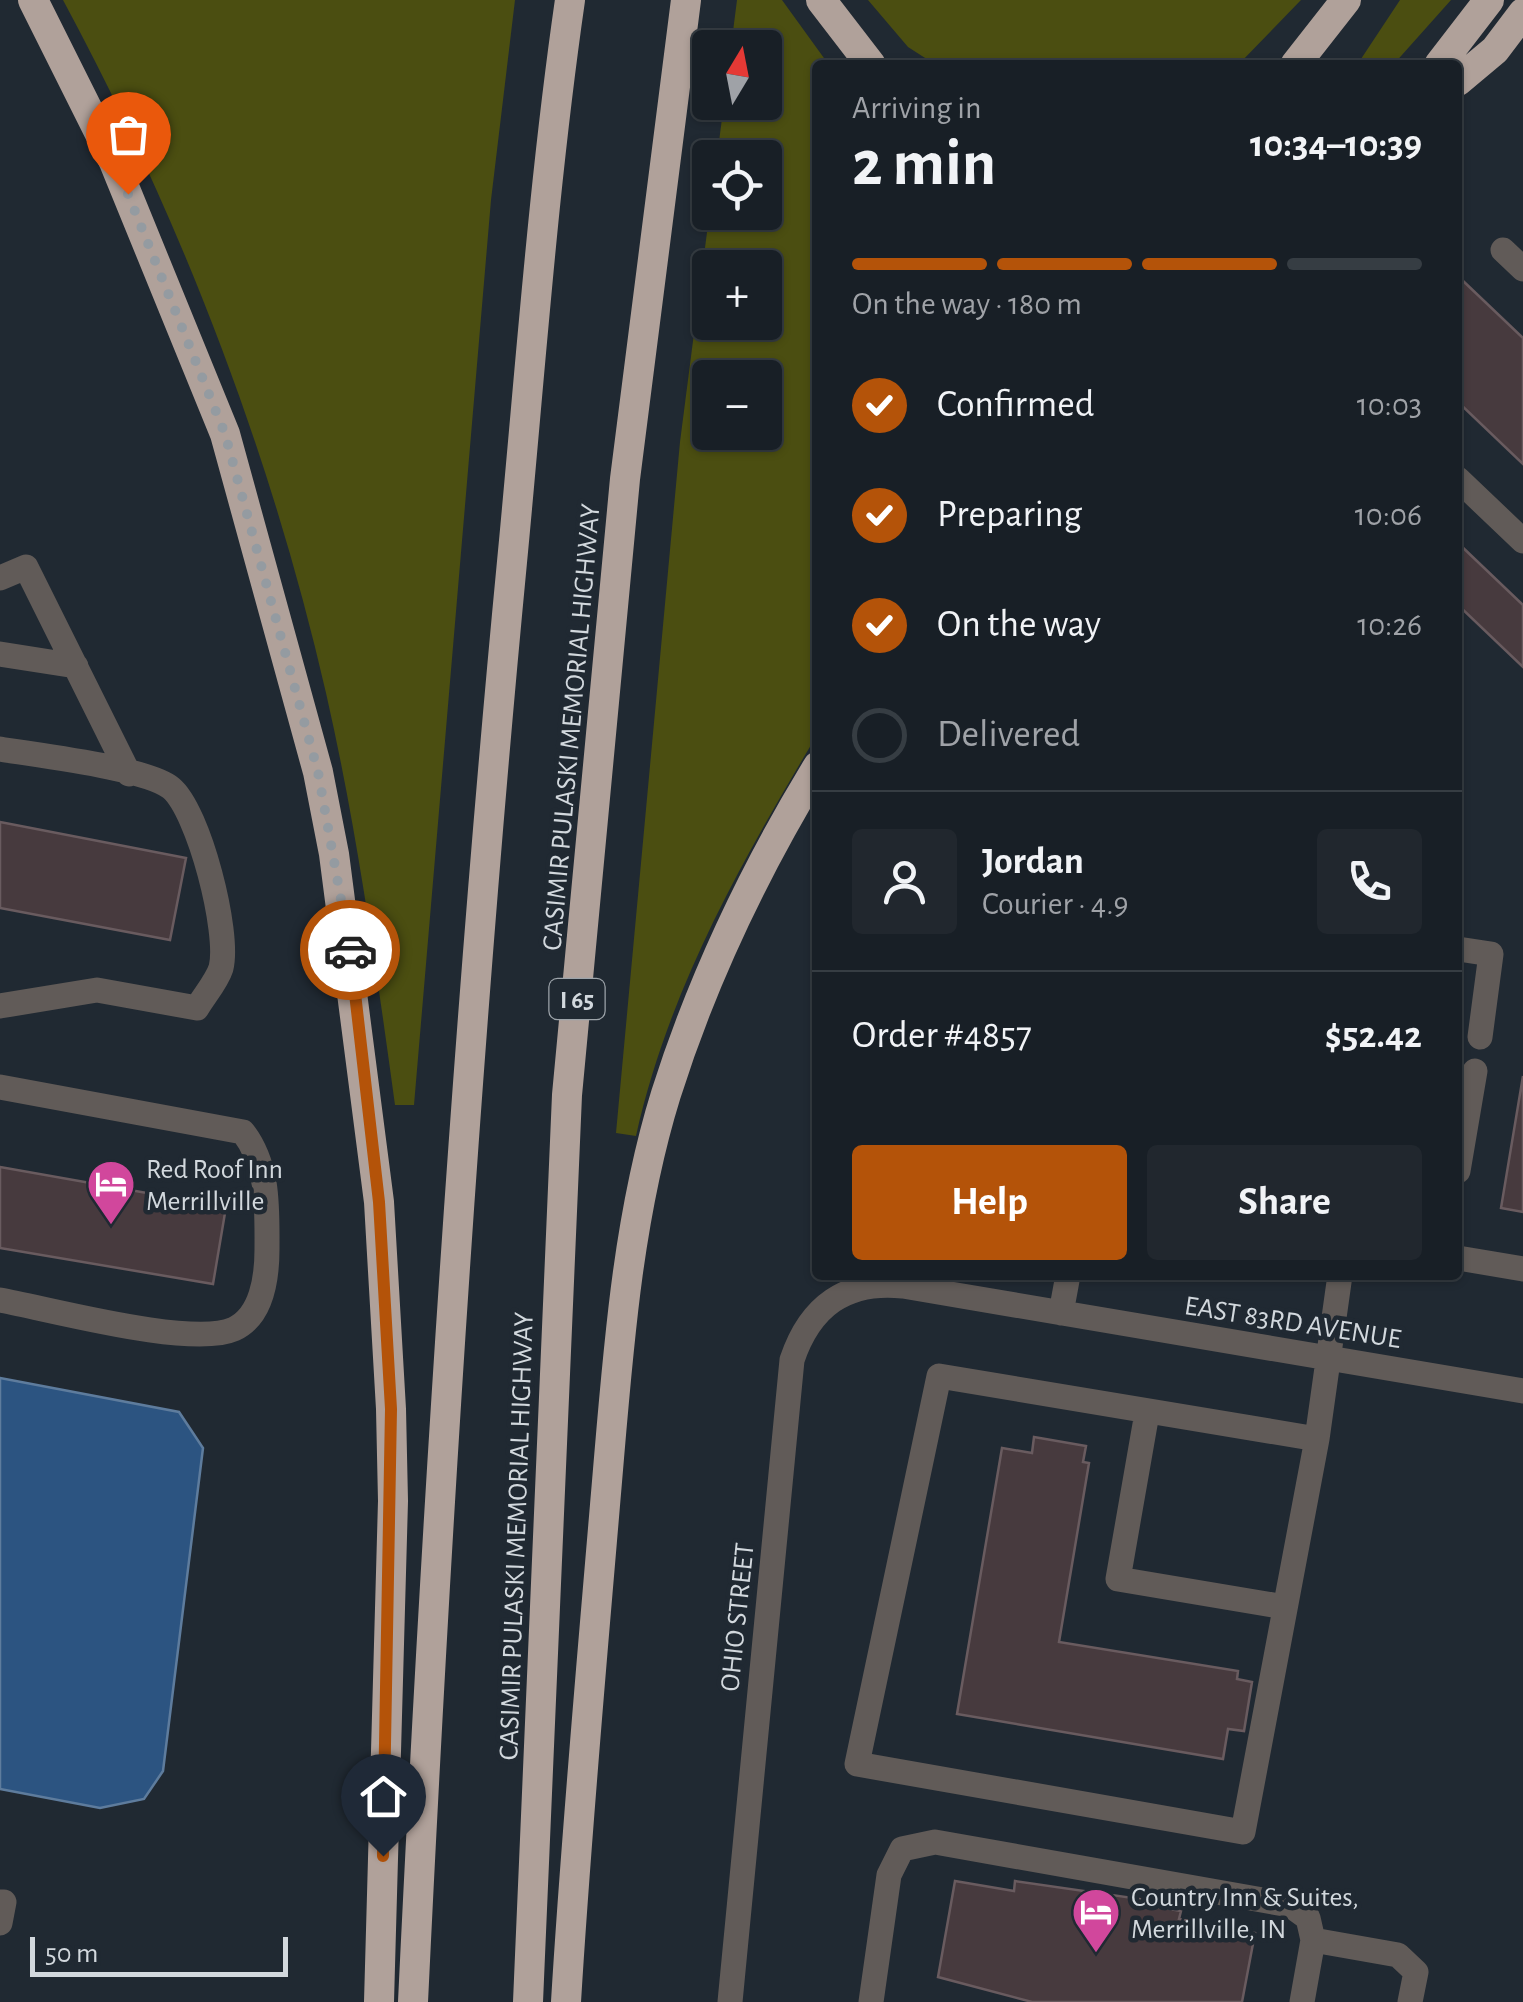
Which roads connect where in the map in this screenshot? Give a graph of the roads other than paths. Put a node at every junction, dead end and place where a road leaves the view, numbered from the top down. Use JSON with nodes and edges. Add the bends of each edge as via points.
{"nodes":[{"id":1,"x":33,"y":0,"type":"edge"},
{"id":2,"x":570,"y":0,"type":"edge"},
{"id":3,"x":686,"y":0,"type":"edge"},
{"id":4,"x":821,"y":0,"type":"edge"},
{"id":5,"x":1346,"y":0,"type":"edge"},
{"id":6,"x":1489,"y":0,"type":"edge"},
{"id":7,"x":1523,"y":12,"type":"edge"},
{"id":8,"x":866,"y":60,"type":"edge"},
{"id":9,"x":1299,"y":60,"type":"edge"},
{"id":10,"x":1443,"y":60,"type":"edge"},
{"id":11,"x":1462,"y":78,"type":"edge"},
{"id":12,"x":1502,"y":250,"type":"dead end"},
{"id":13,"x":1523,"y":269,"type":"edge"},
{"id":14,"x":1462,"y":482,"type":"edge"},
{"id":15,"x":1523,"y":541,"type":"edge"},
{"id":16,"x":0,"y":578,"type":"edge"},
{"id":17,"x":0,"y":654,"type":"edge"},
{"id":18,"x":76,"y":666,"type":"junction"},
{"id":19,"x":0,"y":748,"type":"edge"},
{"id":20,"x":129,"y":774,"type":"junction"},
{"id":21,"x":812,"y":777,"type":"edge"},
{"id":22,"x":1462,"y":950,"type":"edge"},
{"id":23,"x":0,"y":1006,"type":"edge"},
{"id":24,"x":1480,"y":1037,"type":"dead end"},
{"id":25,"x":1475,"y":1071,"type":"dead end"},
{"id":26,"x":0,"y":1088,"type":"edge"},
{"id":27,"x":1462,"y":1147,"type":"edge"},
{"id":28,"x":1462,"y":1259,"type":"edge"},
{"id":29,"x":1523,"y":1269,"type":"edge"},
{"id":30,"x":874,"y":1280,"type":"edge"},
{"id":31,"x":882,"y":1280,"type":"edge"},
{"id":32,"x":1067,"y":1280,"type":"edge"},
{"id":33,"x":1339,"y":1280,"type":"edge"},
{"id":34,"x":0,"y":1300,"type":"edge"},
{"id":35,"x":1061,"y":1313,"type":"junction"},
{"id":36,"x":1327,"y":1358,"type":"junction"},
{"id":37,"x":1523,"y":1391,"type":"edge"},
{"id":38,"x":1147,"y":1412,"type":"junction"},
{"id":39,"x":1317,"y":1439,"type":"junction"},
{"id":40,"x":1285,"y":1607,"type":"junction"},
{"id":41,"x":0,"y":1902,"type":"edge"},
{"id":42,"x":0,"y":1924,"type":"edge"},
{"id":43,"x":1313,"y":1940,"type":"junction"},
{"id":44,"x":378,"y":2002,"type":"edge"},
{"id":45,"x":412,"y":2002,"type":"edge"},
{"id":46,"x":528,"y":2002,"type":"edge"},
{"id":47,"x":566,"y":2002,"type":"edge"},
{"id":48,"x":730,"y":2002,"type":"edge"},
{"id":49,"x":871,"y":2002,"type":"edge"},
{"id":50,"x":1302,"y":2002,"type":"edge"},
{"id":51,"x":1410,"y":2002,"type":"edge"}],
"edges":[{"from":1,"to":44,"type":"highway","via":[[121,178],[225,434],[318,772],[337,872],[379,1202],[391,1409]]},
{"from":2,"to":45,"type":"highway","via":[[544,195],[491,782],[432,1574]]},
{"from":3,"to":46,"type":"highway","name":"CASIMIR PULASKI MEMORIAL HIGHWAY","number":"I 65","via":[[626,480],[567,1095]]},
{"from":4,"to":8,"type":"highway"},
{"from":5,"to":9,"type":"highway"},
{"from":6,"to":10,"type":"highway"},
{"from":7,"to":11,"type":"highway","via":[[1495,50]]},
{"from":12,"to":13,"type":"street"},
{"from":14,"to":15,"type":"street"},
{"from":16,"to":18,"type":"street","via":[[26,567]]},
{"from":17,"to":18,"type":"street"},
{"from":18,"to":20,"type":"street"},
{"from":19,"to":20,"type":"street"},
{"from":20,"to":23,"type":"street","via":[[169,785],[185,803],[222,916],[221,969],[197,1008],[98,990]]},
{"from":21,"to":47,"type":"highway","via":[[739,907],[698,1000],[644,1187],[628,1272],[609,1466]]},
{"from":22,"to":24,"type":"street","via":[[1491,954]]},
{"from":25,"to":27,"type":"street"},
{"from":26,"to":34,"type":"street","via":[[243,1132],[267,1188],[258,1308],[236,1328],[200,1337]]},
{"from":28,"to":29,"type":"street"},
{"from":30,"to":48,"type":"street","name":"OHIO STREET","via":[[828,1301],[800,1336],[792,1360]]},
{"from":31,"to":35,"type":"street","name":"EAST 83RD AVENUE"},
{"from":32,"to":35,"type":"street"},
{"from":33,"to":36,"type":"street"},
{"from":35,"to":36,"type":"street","name":"EAST 83RD AVENUE"},
{"from":36,"to":37,"type":"street","name":"EAST 83RD AVENUE"},
{"from":36,"to":39,"type":"street"},
{"from":38,"to":39,"type":"street"},
{"from":38,"to":40,"type":"street","via":[[1118,1580]]},
{"from":38,"to":40,"type":"street","via":[[938,1376],[857,1764],[1243,1832]]},
{"from":39,"to":40,"type":"street"},
{"from":41,"to":42,"type":"street"},
{"from":43,"to":49,"type":"street","via":[[1308,1918],[1290,1904],[935,1842],[902,1849],[889,1875]]},
{"from":43,"to":50,"type":"street"},
{"from":43,"to":51,"type":"street","via":[[1398,1955],[1416,1972]]}]}
